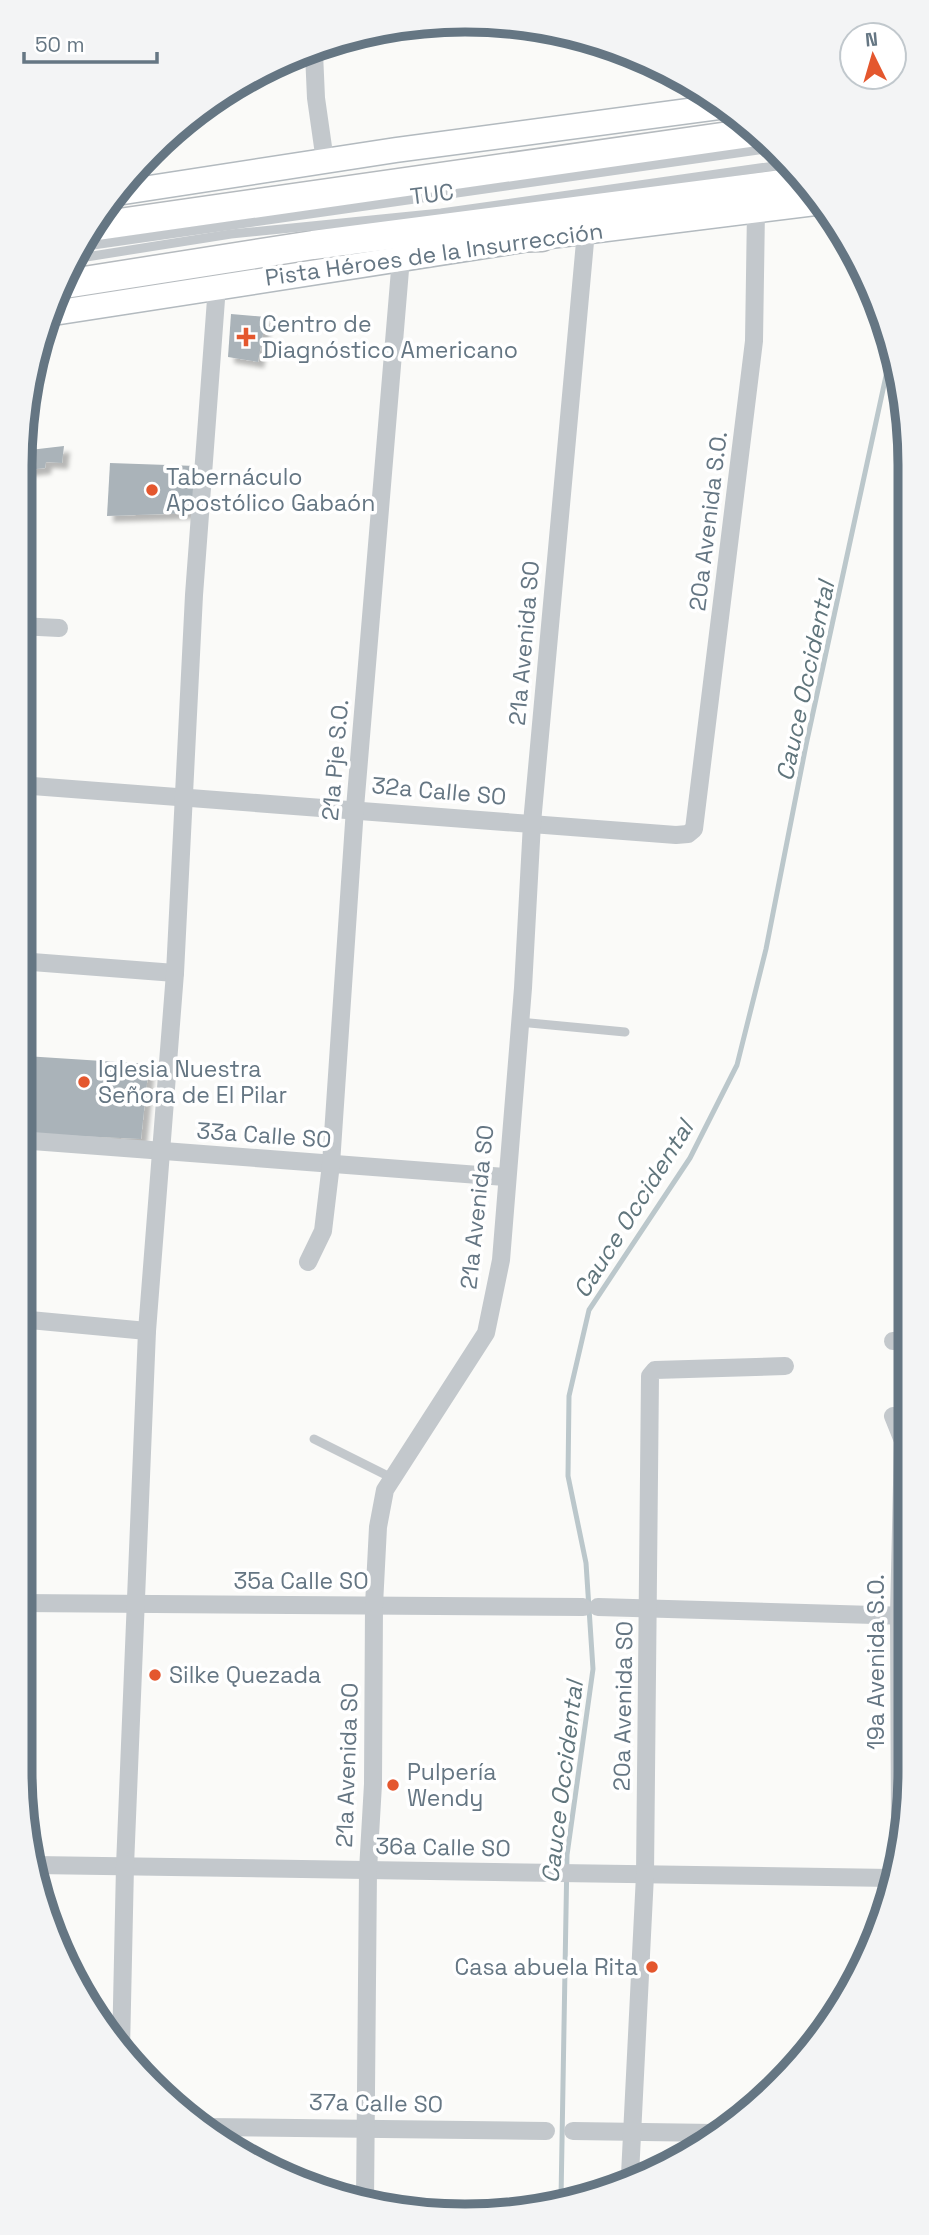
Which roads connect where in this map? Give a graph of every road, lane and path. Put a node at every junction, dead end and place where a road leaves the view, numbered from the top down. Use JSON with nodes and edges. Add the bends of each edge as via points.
{"nodes":[{"id":1,"x":314,"y":58,"type":"edge"},
{"id":2,"x":710,"y":108,"type":"edge"},
{"id":3,"x":744,"y":134,"type":"edge"},
{"id":4,"x":499,"y":136,"type":"junction"},
{"id":5,"x":762,"y":149,"type":"edge"},
{"id":6,"x":325,"y":161,"type":"junction"},
{"id":7,"x":778,"y":165,"type":"edge"},
{"id":8,"x":793,"y":183,"type":"edge"},
{"id":9,"x":129,"y":191,"type":"edge"},
{"id":10,"x":810,"y":203,"type":"edge"},
{"id":11,"x":232,"y":206,"type":"junction"},
{"id":12,"x":756,"y":210,"type":"junction"},
{"id":13,"x":103,"y":225,"type":"edge"},
{"id":14,"x":586,"y":231,"type":"junction"},
{"id":15,"x":542,"y":237,"type":"junction"},
{"id":16,"x":92,"y":245,"type":"edge"},
{"id":17,"x":85,"y":257,"type":"edge"},
{"id":18,"x":236,"y":257,"type":"junction"},
{"id":19,"x":401,"y":258,"type":"junction"},
{"id":20,"x":71,"y":283,"type":"edge"},
{"id":21,"x":217,"y":286,"type":"junction"},
{"id":22,"x":59,"y":312,"type":"edge"},
{"id":23,"x":32,"y":627,"type":"edge"},
{"id":24,"x":59,"y":628,"type":"dead end"},
{"id":25,"x":32,"y":786,"type":"edge"},
{"id":26,"x":183,"y":799,"type":"junction"},
{"id":27,"x":355,"y":808,"type":"junction"},
{"id":28,"x":531,"y":823,"type":"junction"},
{"id":29,"x":688,"y":834,"type":"joint"},
{"id":30,"x":32,"y":962,"type":"edge"},
{"id":31,"x":175,"y":973,"type":"junction"},
{"id":32,"x":519,"y":1022,"type":"junction"},
{"id":33,"x":625,"y":1032,"type":"dead end"},
{"id":34,"x":32,"y":1141,"type":"edge"},
{"id":35,"x":159,"y":1152,"type":"junction"},
{"id":36,"x":331,"y":1164,"type":"junction"},
{"id":37,"x":505,"y":1177,"type":"junction"},
{"id":38,"x":308,"y":1262,"type":"dead end"},
{"id":39,"x":32,"y":1320,"type":"edge"},
{"id":40,"x":147,"y":1331,"type":"junction"},
{"id":41,"x":785,"y":1366,"type":"dead end"},
{"id":42,"x":893,"y":1416,"type":"dead end"},
{"id":43,"x":898,"y":1427,"type":"edge"},
{"id":44,"x":314,"y":1439,"type":"dead end"},
{"id":45,"x":392,"y":1478,"type":"junction"},
{"id":46,"x":32,"y":1603,"type":"edge"},
{"id":47,"x":134,"y":1605,"type":"junction"},
{"id":48,"x":374,"y":1605,"type":"junction"},
{"id":49,"x":649,"y":1608,"type":"junction"},
{"id":50,"x":898,"y":1616,"type":"edge"},
{"id":51,"x":42,"y":1865,"type":"edge"},
{"id":52,"x":125,"y":1866,"type":"junction"},
{"id":53,"x":368,"y":1870,"type":"junction"},
{"id":54,"x":645,"y":1875,"type":"junction"},
{"id":55,"x":884,"y":1878,"type":"edge"},
{"id":56,"x":121,"y":2034,"type":"edge"},
{"id":57,"x":219,"y":2127,"type":"edge"},
{"id":58,"x":365,"y":2127,"type":"junction"},
{"id":59,"x":546,"y":2131,"type":"dead end"},
{"id":60,"x":573,"y":2131,"type":"dead end"},
{"id":61,"x":633,"y":2131,"type":"junction"},
{"id":62,"x":702,"y":2133,"type":"edge"},
{"id":63,"x":630,"y":2171,"type":"edge"},
{"id":64,"x":365,"y":2192,"type":"edge"}],
"edges":[{"from":1,"to":6,"type":"street"},
{"from":2,"to":4,"type":"street"},
{"from":3,"to":11,"type":"main road"},
{"from":4,"to":6,"type":"street"},
{"from":4,"to":11,"type":"street","via":[[410,162],[319,177]]},
{"from":5,"to":16,"type":"lane","name":"TUC"},
{"from":6,"to":9,"type":"street"},
{"from":7,"to":17,"type":"lane","name":"TUC","via":[[441,213],[231,234]]},
{"from":8,"to":18,"type":"main road","name":"Pista Héroes de la Insurrección"},
{"from":10,"to":12,"type":"street","name":"Pista Héroes de la Insurrección"},
{"from":11,"to":13,"type":"main road"},
{"from":12,"to":14,"type":"street","name":"Pista Héroes de la Insurrección"},
{"from":12,"to":29,"type":"street","name":"20a Avenida S.O.","via":[[754,341],[696,820]]},
{"from":14,"to":15,"type":"street","name":"Pista Héroes de la Insurrección"},
{"from":14,"to":28,"type":"street","name":"21a Avenida SO"},
{"from":15,"to":18,"type":"main road","via":[[425,242],[320,257]]},
{"from":15,"to":19,"type":"street","name":"Pista Héroes de la Insurrección"},
{"from":18,"to":20,"type":"main road","name":"Pista Héroes de la Insurrección"},
{"from":19,"to":21,"type":"street","name":"Pista Héroes de la Insurrección"},
{"from":19,"to":27,"type":"street","name":"21a Pje S.O."},
{"from":21,"to":22,"type":"street","name":"Pista Héroes de la Insurrección"},
{"from":21,"to":26,"type":"street"},
{"from":23,"to":24,"type":"street"},
{"from":25,"to":26,"type":"street","name":"32a Calle SO"},
{"from":26,"to":27,"type":"street","name":"32a Calle SO"},
{"from":26,"to":31,"type":"street"},
{"from":27,"to":28,"type":"street","name":"32a Calle SO"},
{"from":27,"to":36,"type":"street","name":"21a Pje S.O."},
{"from":28,"to":29,"type":"street","name":"32a Calle SO"},
{"from":28,"to":32,"type":"street","name":"21a Avenida SO"},
{"from":30,"to":31,"type":"street"},
{"from":31,"to":35,"type":"street"},
{"from":32,"to":33,"type":"lane"},
{"from":32,"to":37,"type":"street","name":"21a Avenida SO"},
{"from":34,"to":35,"type":"street","name":"33a Calle SO"},
{"from":35,"to":36,"type":"street","name":"33a Calle SO"},
{"from":35,"to":40,"type":"street"},
{"from":36,"to":37,"type":"street","name":"33a Calle SO"},
{"from":36,"to":38,"type":"street","name":"21a Pje S.O.","via":[[323,1231]]},
{"from":37,"to":45,"type":"street","name":"21a Avenida SO","via":[[501,1260],[486,1333]]},
{"from":39,"to":40,"type":"street"},
{"from":40,"to":47,"type":"street"},
{"from":41,"to":49,"type":"street","name":"20a Avenida SO","via":[[654,1370],[650,1376]]},
{"from":42,"to":43,"type":"street","name":"19a Avenida S.O."},
{"from":44,"to":45,"type":"lane"},
{"from":45,"to":48,"type":"street","name":"21a Avenida SO","via":[[378,1527]]},
{"from":46,"to":47,"type":"street","name":"35a Calle SO"},
{"from":47,"to":48,"type":"street","name":"35a Calle SO"},
{"from":47,"to":52,"type":"street"},
{"from":48,"to":49,"type":"street","name":"35a Calle SO"},
{"from":48,"to":53,"type":"street","name":"21a Avenida SO"},
{"from":49,"to":50,"type":"street"},
{"from":49,"to":54,"type":"street","name":"20a Avenida SO"},
{"from":51,"to":52,"type":"street","name":"36a Calle SO"},
{"from":52,"to":53,"type":"street","name":"36a Calle SO"},
{"from":52,"to":56,"type":"street"},
{"from":53,"to":54,"type":"street","name":"36a Calle SO"},
{"from":53,"to":58,"type":"street","name":"21a Avenida SO"},
{"from":54,"to":55,"type":"street","name":"36a Calle SO"},
{"from":54,"to":61,"type":"street","name":"20a Avenida SO"},
{"from":57,"to":58,"type":"street","name":"37a Calle SO"},
{"from":58,"to":59,"type":"street","name":"37a Calle SO"},
{"from":58,"to":64,"type":"street","name":"21a Avenida SO"},
{"from":60,"to":61,"type":"street"},
{"from":61,"to":62,"type":"street"},
{"from":61,"to":63,"type":"street","name":"20a Avenida SO"}]}
